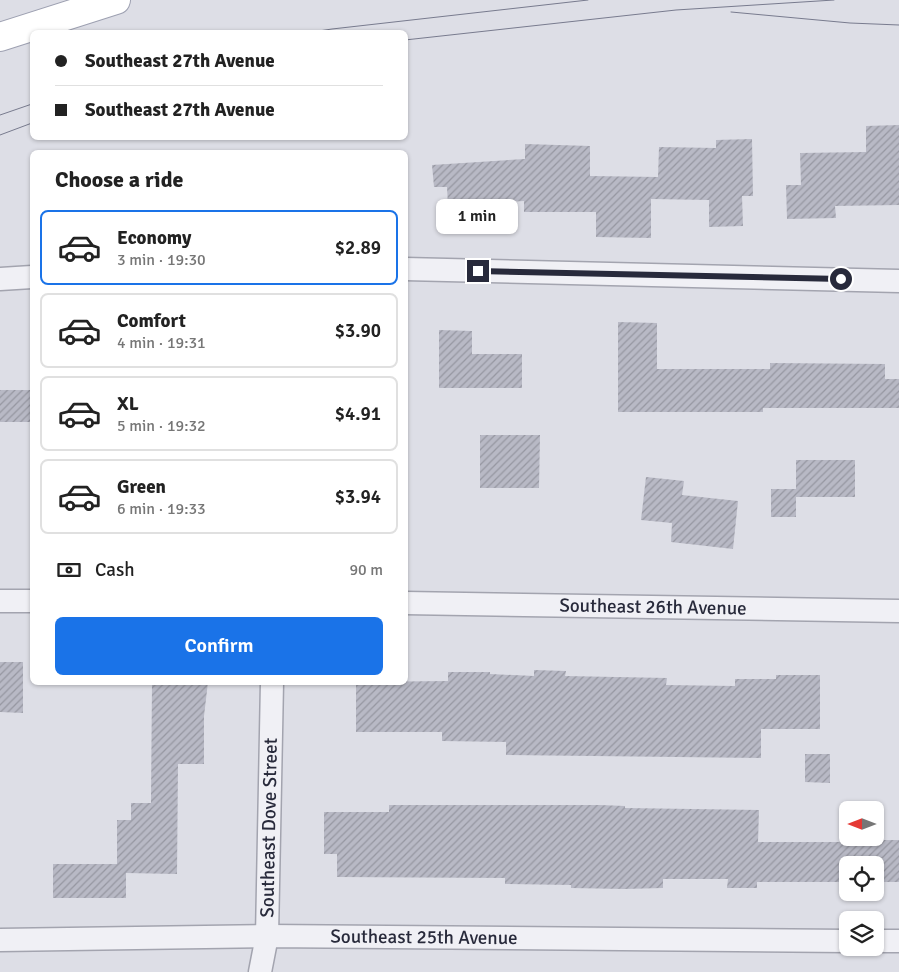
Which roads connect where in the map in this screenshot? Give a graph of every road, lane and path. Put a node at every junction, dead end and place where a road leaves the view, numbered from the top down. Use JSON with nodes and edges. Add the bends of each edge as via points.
{"nodes":[{"id":1,"x":116,"y":0,"type":"edge"},
{"id":2,"x":0,"y":38,"type":"edge"},
{"id":3,"x":408,"y":270,"type":"edge"},
{"id":4,"x":30,"y":277,"type":"edge"},
{"id":5,"x":0,"y":279,"type":"edge"},
{"id":6,"x":899,"y":281,"type":"edge"},
{"id":7,"x":0,"y":601,"type":"edge"},
{"id":8,"x":30,"y":601,"type":"edge"},
{"id":9,"x":408,"y":603,"type":"edge"},
{"id":10,"x":899,"y":611,"type":"edge"},
{"id":11,"x":272,"y":685,"type":"edge"},
{"id":12,"x":267,"y":936,"type":"junction"},
{"id":13,"x":0,"y":940,"type":"edge"},
{"id":14,"x":839,"y":941,"type":"edge"},
{"id":15,"x":884,"y":941,"type":"edge"},
{"id":16,"x":899,"y":941,"type":"edge"},
{"id":17,"x":260,"y":972,"type":"edge"}],
"edges":[{"from":1,"to":2,"type":"main road"},
{"from":3,"to":6,"type":"street"},
{"from":4,"to":5,"type":"street"},
{"from":7,"to":8,"type":"street"},
{"from":9,"to":10,"type":"street","name":"Southeast 26th Avenue"},
{"from":11,"to":12,"type":"street","name":"Southeast Dove Street"},
{"from":12,"to":13,"type":"street","name":"Southeast 25th Avenue"},
{"from":12,"to":14,"type":"street","name":"Southeast 25th Avenue"},
{"from":12,"to":17,"type":"street","name":"Southeast Dove Street"},
{"from":15,"to":16,"type":"street"}]}
